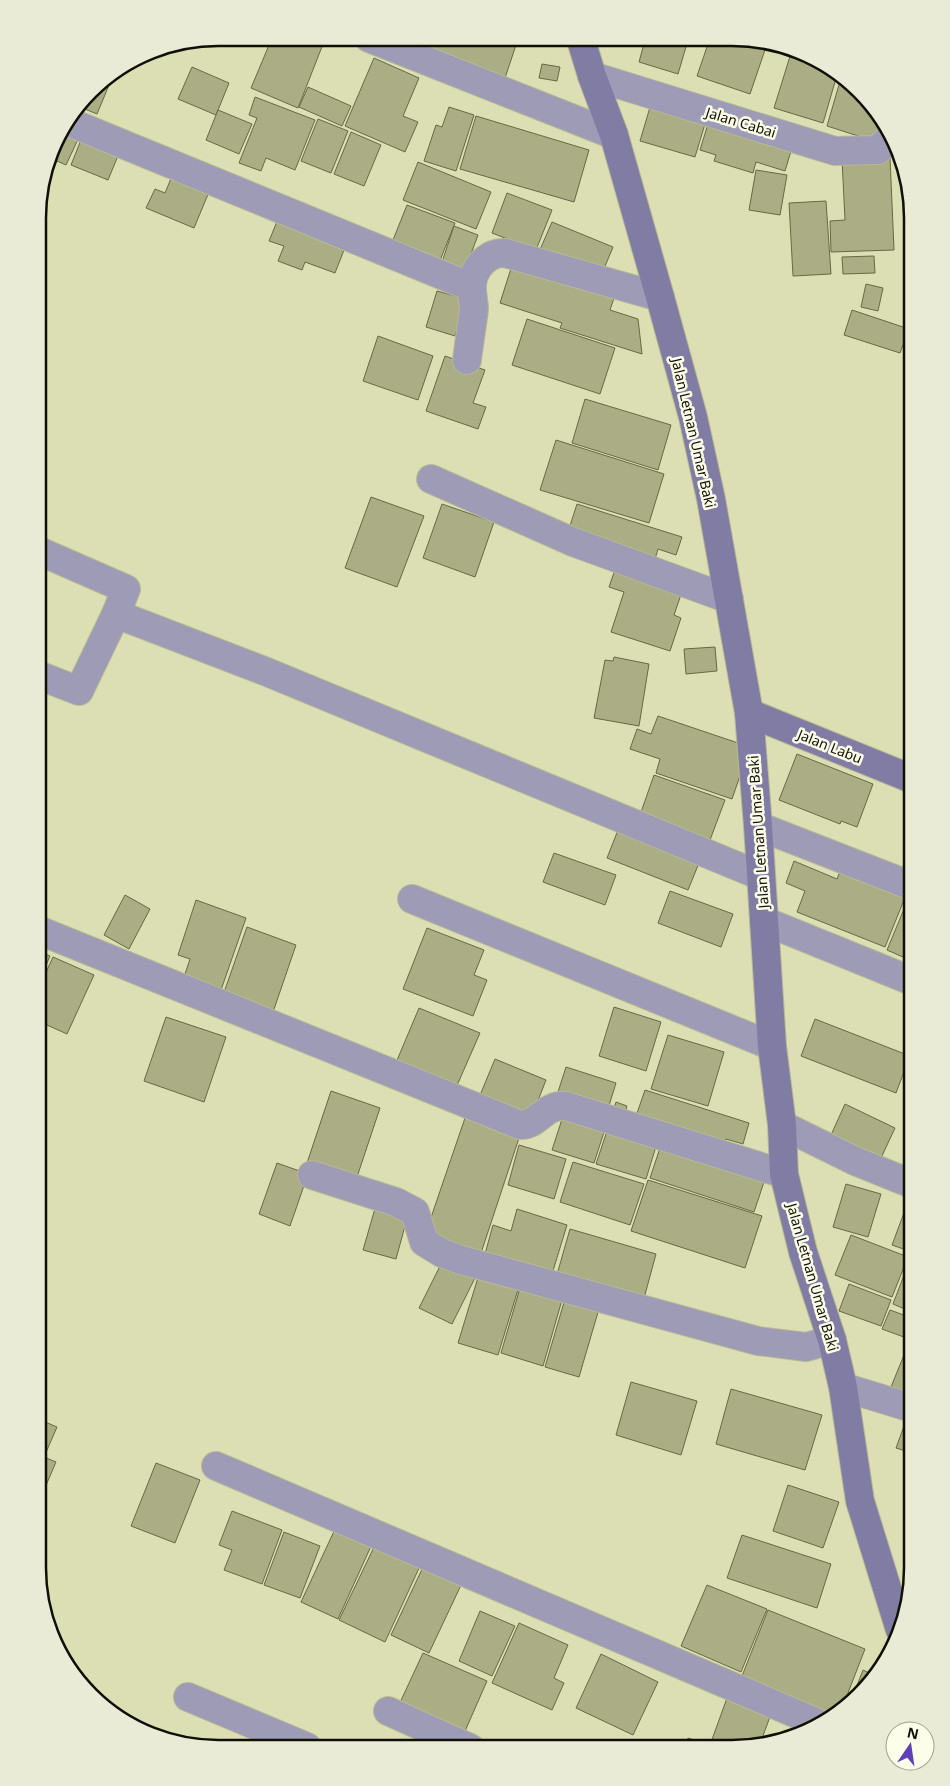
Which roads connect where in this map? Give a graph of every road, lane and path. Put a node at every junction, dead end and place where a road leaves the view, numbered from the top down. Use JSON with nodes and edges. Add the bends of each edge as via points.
{"nodes":[{"id":1,"x":583,"y":46,"type":"edge"},
{"id":2,"x":391,"y":47,"type":"edge"},
{"id":3,"x":592,"y":76,"type":"junction"},
{"id":4,"x":74,"y":124,"type":"edge"},
{"id":5,"x":614,"y":135,"type":"junction"},
{"id":6,"x":886,"y":142,"type":"edge"},
{"id":7,"x":472,"y":287,"type":"junction"},
{"id":8,"x":660,"y":297,"type":"junction"},
{"id":9,"x":467,"y":360,"type":"dead end"},
{"id":10,"x":431,"y":479,"type":"dead end"},
{"id":11,"x":46,"y":554,"type":"edge"},
{"id":12,"x":729,"y":599,"type":"junction"},
{"id":13,"x":116,"y":614,"type":"junction"},
{"id":14,"x":46,"y":678,"type":"edge"},
{"id":15,"x":749,"y":713,"type":"junction"},
{"id":16,"x":904,"y":776,"type":"edge"},
{"id":17,"x":758,"y":826,"type":"junction"},
{"id":18,"x":761,"y":876,"type":"junction"},
{"id":19,"x":904,"y":883,"type":"edge"},
{"id":20,"x":412,"y":898,"type":"dead end"},
{"id":21,"x":764,"y":921,"type":"junction"},
{"id":22,"x":46,"y":933,"type":"edge"},
{"id":23,"x":903,"y":978,"type":"edge"},
{"id":24,"x":772,"y":1046,"type":"junction"},
{"id":25,"x":782,"y":1125,"type":"junction"},
{"id":26,"x":312,"y":1174,"type":"dead end"},
{"id":27,"x":784,"y":1174,"type":"junction"},
{"id":28,"x":903,"y":1180,"type":"edge"},
{"id":29,"x":832,"y":1340,"type":"junction"},
{"id":30,"x":843,"y":1387,"type":"junction"},
{"id":31,"x":903,"y":1405,"type":"edge"},
{"id":32,"x":216,"y":1466,"type":"dead end"},
{"id":33,"x":896,"y":1619,"type":"edge"},
{"id":34,"x":188,"y":1697,"type":"dead end"},
{"id":35,"x":388,"y":1711,"type":"dead end"},
{"id":36,"x":811,"y":1720,"type":"edge"},
{"id":37,"x":289,"y":1740,"type":"edge"},
{"id":38,"x":452,"y":1740,"type":"edge"}],
"edges":[{"from":1,"to":3,"type":"street","name":"Jalan Letnan Umar Baki"},
{"from":2,"to":5,"type":"street"},
{"from":3,"to":5,"type":"street","name":"Jalan Letnan Umar Baki"},
{"from":3,"to":6,"type":"street","name":"Jalan Cabai","via":[[835,151],[878,150]]},
{"from":4,"to":7,"type":"street"},
{"from":5,"to":8,"type":"street","name":"Jalan Letnan Umar Baki"},
{"from":7,"to":8,"type":"street","via":[[482,262],[491,254],[505,253]]},
{"from":7,"to":9,"type":"street","via":[[474,306]]},
{"from":8,"to":12,"type":"street","name":"Jalan Letnan Umar Baki","via":[[695,426]]},
{"from":10,"to":12,"type":"street","via":[[573,542]]},
{"from":11,"to":13,"type":"street","via":[[126,588]]},
{"from":12,"to":15,"type":"street","name":"Jalan Letnan Umar Baki"},
{"from":13,"to":14,"type":"street","via":[[78,691]]},
{"from":13,"to":18,"type":"street","via":[[267,672]]},
{"from":15,"to":16,"type":"street","name":"Jalan Labu"},
{"from":15,"to":17,"type":"street","name":"Jalan Letnan Umar Baki"},
{"from":17,"to":18,"type":"street","name":"Jalan Letnan Umar Baki"},
{"from":17,"to":19,"type":"street"},
{"from":18,"to":21,"type":"street","name":"Jalan Letnan Umar Baki"},
{"from":20,"to":24,"type":"street"},
{"from":21,"to":23,"type":"street"},
{"from":21,"to":24,"type":"street","name":"Jalan Letnan Umar Baki"},
{"from":22,"to":27,"type":"street","via":[[520,1126],[530,1124],[550,1108],[566,1106]]},
{"from":24,"to":25,"type":"street","name":"Jalan Letnan Umar Baki"},
{"from":25,"to":27,"type":"street","name":"Jalan Letnan Umar Baki"},
{"from":25,"to":28,"type":"street"},
{"from":26,"to":29,"type":"street","via":[[396,1202],[415,1212],[424,1242],[461,1260],[758,1341],[806,1347]]},
{"from":27,"to":29,"type":"street","name":"Jalan Letnan Umar Baki","via":[[803,1252]]},
{"from":29,"to":30,"type":"street","name":"Jalan Letnan Umar Baki"},
{"from":30,"to":31,"type":"street"},
{"from":30,"to":33,"type":"street","name":"Jalan Letnan Umar Baki","via":[[860,1501]]},
{"from":32,"to":36,"type":"street"},
{"from":34,"to":37,"type":"street"},
{"from":35,"to":38,"type":"street"}]}
